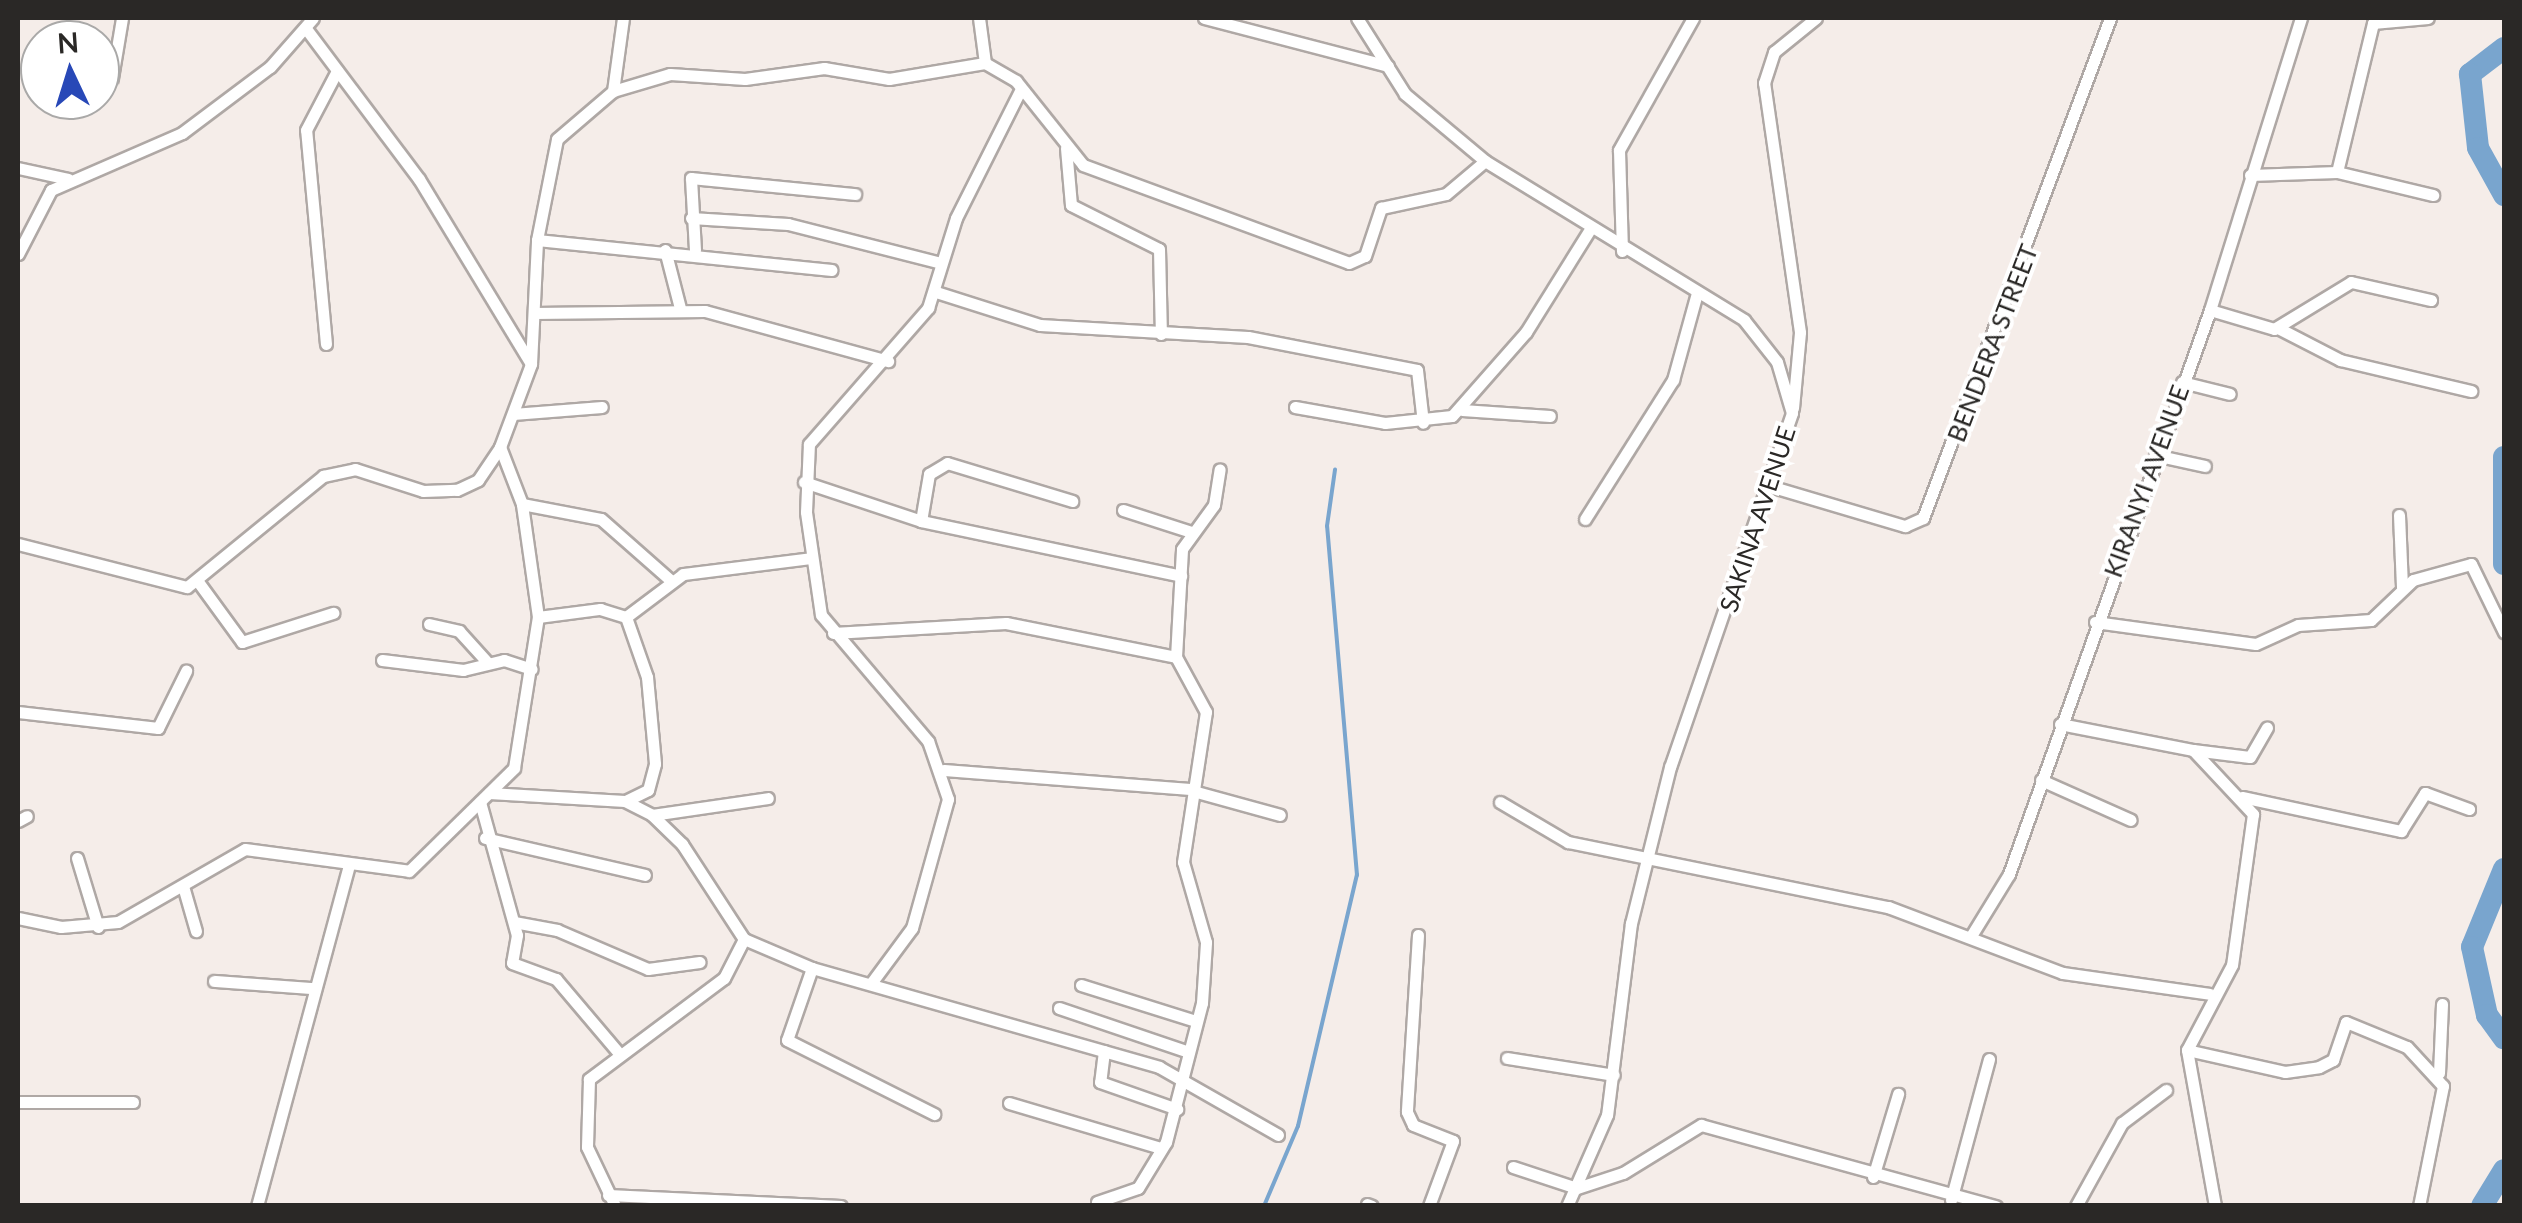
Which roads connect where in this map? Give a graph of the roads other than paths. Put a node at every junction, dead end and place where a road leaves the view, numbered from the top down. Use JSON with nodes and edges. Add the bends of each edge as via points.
{"nodes":[{"id":1,"x":624,"y":18,"type":"edge"},
{"id":2,"x":979,"y":18,"type":"edge"},
{"id":3,"x":1204,"y":18,"type":"edge"},
{"id":4,"x":1358,"y":18,"type":"edge"},
{"id":5,"x":1693,"y":18,"type":"edge"},
{"id":6,"x":1816,"y":18,"type":"edge"},
{"id":7,"x":2110,"y":18,"type":"edge"},
{"id":8,"x":2300,"y":18,"type":"edge"},
{"id":9,"x":2428,"y":18,"type":"edge"},
{"id":10,"x":310,"y":24,"type":"edge"},
{"id":11,"x":986,"y":62,"type":"junction"},
{"id":12,"x":1388,"y":66,"type":"junction"},
{"id":13,"x":337,"y":71,"type":"junction"},
{"id":14,"x":1021,"y":88,"type":"junction"},
{"id":15,"x":613,"y":91,"type":"junction"},
{"id":16,"x":1066,"y":148,"type":"junction"},
{"id":17,"x":1485,"y":161,"type":"junction"},
{"id":18,"x":18,"y":168,"type":"edge"},
{"id":19,"x":2337,"y":172,"type":"junction"},
{"id":20,"x":2250,"y":175,"type":"junction"},
{"id":21,"x":68,"y":179,"type":"junction"},
{"id":22,"x":855,"y":194,"type":"dead end"},
{"id":23,"x":2433,"y":194,"type":"dead end"},
{"id":24,"x":691,"y":218,"type":"junction"},
{"id":25,"x":1590,"y":229,"type":"junction"},
{"id":26,"x":537,"y":240,"type":"junction"},
{"id":27,"x":665,"y":250,"type":"junction"},
{"id":28,"x":695,"y":250,"type":"junction"},
{"id":29,"x":1622,"y":251,"type":"junction"},
{"id":30,"x":18,"y":254,"type":"edge"},
{"id":31,"x":941,"y":263,"type":"junction"},
{"id":32,"x":831,"y":270,"type":"dead end"},
{"id":33,"x":936,"y":292,"type":"junction"},
{"id":34,"x":1697,"y":293,"type":"junction"},
{"id":35,"x":2432,"y":300,"type":"dead end"},
{"id":36,"x":680,"y":308,"type":"junction"},
{"id":37,"x":2210,"y":310,"type":"junction"},
{"id":38,"x":534,"y":313,"type":"junction"},
{"id":39,"x":2280,"y":329,"type":"junction"},
{"id":40,"x":1161,"y":334,"type":"junction"},
{"id":41,"x":326,"y":344,"type":"dead end"},
{"id":42,"x":888,"y":361,"type":"junction"},
{"id":43,"x":532,"y":364,"type":"junction"},
{"id":44,"x":2182,"y":382,"type":"junction"},
{"id":45,"x":2471,"y":391,"type":"dead end"},
{"id":46,"x":2230,"y":394,"type":"dead end"},
{"id":47,"x":602,"y":407,"type":"dead end"},
{"id":48,"x":1295,"y":407,"type":"dead end"},
{"id":49,"x":1462,"y":410,"type":"junction"},
{"id":50,"x":1792,"y":413,"type":"junction"},
{"id":51,"x":513,"y":414,"type":"junction"},
{"id":52,"x":1550,"y":416,"type":"dead end"},
{"id":53,"x":1424,"y":423,"type":"junction"},
{"id":54,"x":500,"y":447,"type":"junction"},
{"id":55,"x":2155,"y":455,"type":"junction"},
{"id":56,"x":2205,"y":466,"type":"dead end"},
{"id":57,"x":1220,"y":469,"type":"dead end"},
{"id":58,"x":804,"y":482,"type":"junction"},
{"id":59,"x":1773,"y":487,"type":"junction"},
{"id":60,"x":1072,"y":502,"type":"dead end"},
{"id":61,"x":522,"y":504,"type":"junction"},
{"id":62,"x":1123,"y":510,"type":"dead end"},
{"id":63,"x":2399,"y":514,"type":"dead end"},
{"id":64,"x":1585,"y":519,"type":"dead end"},
{"id":65,"x":921,"y":521,"type":"junction"},
{"id":66,"x":1191,"y":532,"type":"junction"},
{"id":67,"x":18,"y":544,"type":"edge"},
{"id":68,"x":811,"y":558,"type":"junction"},
{"id":69,"x":1181,"y":576,"type":"junction"},
{"id":70,"x":669,"y":579,"type":"junction"},
{"id":71,"x":199,"y":584,"type":"junction"},
{"id":72,"x":2402,"y":587,"type":"junction"},
{"id":73,"x":333,"y":613,"type":"dead end"},
{"id":74,"x":538,"y":617,"type":"junction"},
{"id":75,"x":626,"y":617,"type":"junction"},
{"id":76,"x":2095,"y":622,"type":"junction"},
{"id":77,"x":428,"y":624,"type":"dead end"},
{"id":78,"x":2504,"y":632,"type":"edge"},
{"id":79,"x":833,"y":633,"type":"junction"},
{"id":80,"x":1176,"y":658,"type":"junction"},
{"id":81,"x":382,"y":660,"type":"dead end"},
{"id":82,"x":488,"y":663,"type":"junction"},
{"id":83,"x":532,"y":669,"type":"junction"},
{"id":84,"x":186,"y":671,"type":"dead end"},
{"id":85,"x":18,"y":712,"type":"edge"},
{"id":86,"x":2060,"y":724,"type":"junction"},
{"id":87,"x":2267,"y":727,"type":"dead end"},
{"id":88,"x":2192,"y":750,"type":"junction"},
{"id":89,"x":944,"y":770,"type":"junction"},
{"id":90,"x":2041,"y":780,"type":"junction"},
{"id":91,"x":1193,"y":790,"type":"junction"},
{"id":92,"x":2242,"y":797,"type":"junction"},
{"id":93,"x":484,"y":798,"type":"junction"},
{"id":94,"x":768,"y":798,"type":"dead end"},
{"id":95,"x":625,"y":801,"type":"junction"},
{"id":96,"x":1500,"y":802,"type":"dead end"},
{"id":97,"x":2469,"y":809,"type":"dead end"},
{"id":98,"x":1280,"y":814,"type":"dead end"},
{"id":99,"x":652,"y":815,"type":"junction"},
{"id":100,"x":2131,"y":820,"type":"dead end"},
{"id":101,"x":485,"y":838,"type":"junction"},
{"id":102,"x":1652,"y":856,"type":"junction"},
{"id":103,"x":77,"y":858,"type":"dead end"},
{"id":104,"x":350,"y":864,"type":"junction"},
{"id":105,"x":645,"y":875,"type":"dead end"},
{"id":106,"x":183,"y":886,"type":"junction"},
{"id":107,"x":18,"y":918,"type":"edge"},
{"id":108,"x":514,"y":922,"type":"junction"},
{"id":109,"x":98,"y":927,"type":"junction"},
{"id":110,"x":196,"y":931,"type":"dead end"},
{"id":111,"x":1418,"y":936,"type":"dead end"},
{"id":112,"x":1971,"y":936,"type":"junction"},
{"id":113,"x":744,"y":939,"type":"junction"},
{"id":114,"x":700,"y":962,"type":"dead end"},
{"id":115,"x":812,"y":968,"type":"junction"},
{"id":116,"x":214,"y":982,"type":"dead end"},
{"id":117,"x":872,"y":982,"type":"junction"},
{"id":118,"x":1082,"y":985,"type":"dead end"},
{"id":119,"x":312,"y":988,"type":"junction"},
{"id":120,"x":2210,"y":994,"type":"junction"},
{"id":121,"x":2442,"y":1004,"type":"dead end"},
{"id":122,"x":1059,"y":1008,"type":"dead end"},
{"id":123,"x":1196,"y":1020,"type":"junction"},
{"id":124,"x":2187,"y":1050,"type":"junction"},
{"id":125,"x":1104,"y":1051,"type":"junction"},
{"id":126,"x":617,"y":1052,"type":"junction"},
{"id":127,"x":1188,"y":1052,"type":"junction"},
{"id":128,"x":1507,"y":1058,"type":"dead end"},
{"id":129,"x":1989,"y":1060,"type":"dead end"},
{"id":130,"x":2439,"y":1073,"type":"junction"},
{"id":131,"x":1614,"y":1075,"type":"junction"},
{"id":132,"x":1183,"y":1078,"type":"junction"},
{"id":133,"x":2166,"y":1090,"type":"dead end"},
{"id":134,"x":1898,"y":1094,"type":"dead end"},
{"id":135,"x":18,"y":1102,"type":"edge"},
{"id":136,"x":133,"y":1102,"type":"dead end"},
{"id":137,"x":1009,"y":1103,"type":"dead end"},
{"id":138,"x":1178,"y":1109,"type":"junction"},
{"id":139,"x":934,"y":1114,"type":"dead end"},
{"id":140,"x":1278,"y":1135,"type":"dead end"},
{"id":141,"x":1161,"y":1148,"type":"junction"},
{"id":142,"x":1512,"y":1167,"type":"dead end"},
{"id":143,"x":1873,"y":1176,"type":"junction"},
{"id":144,"x":1578,"y":1188,"type":"junction"},
{"id":145,"x":611,"y":1200,"type":"edge"},
{"id":146,"x":1951,"y":1200,"type":"junction"},
{"id":147,"x":1096,"y":1202,"type":"dead end"},
{"id":148,"x":2215,"y":1205,"type":"edge"},
{"id":149,"x":256,"y":1206,"type":"edge"},
{"id":150,"x":841,"y":1206,"type":"edge"},
{"id":151,"x":1429,"y":1206,"type":"edge"},
{"id":152,"x":1567,"y":1206,"type":"edge"},
{"id":153,"x":1996,"y":1206,"type":"edge"},
{"id":154,"x":2076,"y":1206,"type":"edge"},
{"id":155,"x":2224,"y":1206,"type":"edge"},
{"id":156,"x":2419,"y":1206,"type":"edge"}],
"edges":[{"from":1,"to":15,"type":"street"},
{"from":2,"to":11,"type":"street"},
{"from":3,"to":12,"type":"street"},
{"from":4,"to":12,"type":"street","name":"SAKINA AVENUE"},
{"from":5,"to":29,"type":"street","via":[[1619,150]]},
{"from":6,"to":50,"type":"street","via":[[1774,52],[1764,83],[1800,332]]},
{"from":7,"to":59,"type":"street","name":"BENDERA STREET","via":[[1923,518],[1905,526]]},
{"from":8,"to":20,"type":"street","name":"KIRANYI AVENUE"},
{"from":9,"to":19,"type":"street","via":[[2373,23]]},
{"from":10,"to":13,"type":"street"},
{"from":10,"to":21,"type":"street","via":[[182,133]]},
{"from":11,"to":14,"type":"street"},
{"from":11,"to":15,"type":"street","via":[[889,79],[824,68],[745,78],[670,74]]},
{"from":12,"to":17,"type":"street","name":"SAKINA AVENUE","via":[[1405,94]]},
{"from":13,"to":41,"type":"street","via":[[306,130]]},
{"from":13,"to":43,"type":"street","via":[[419,179]]},
{"from":14,"to":16,"type":"street"},
{"from":14,"to":31,"type":"street"},
{"from":15,"to":26,"type":"street","via":[[557,139]]},
{"from":16,"to":17,"type":"street","via":[[1097,172],[1349,263],[1365,256],[1381,208],[1446,194]]},
{"from":16,"to":40,"type":"street","via":[[1071,205],[1159,249]]},
{"from":17,"to":25,"type":"street","name":"SAKINA AVENUE"},
{"from":18,"to":21,"type":"street"},
{"from":19,"to":20,"type":"street"},
{"from":19,"to":23,"type":"street"},
{"from":20,"to":37,"type":"street","name":"KIRANYI AVENUE"},
{"from":21,"to":30,"type":"street","via":[[38,206]]},
{"from":22,"to":24,"type":"street","via":[[691,178]]},
{"from":24,"to":28,"type":"street"},
{"from":24,"to":31,"type":"street","via":[[788,224]]},
{"from":25,"to":29,"type":"street","name":"SAKINA AVENUE"},
{"from":25,"to":49,"type":"street","via":[[1526,332]]},
{"from":26,"to":27,"type":"street"},
{"from":26,"to":38,"type":"street"},
{"from":27,"to":28,"type":"street"},
{"from":27,"to":36,"type":"street"},
{"from":28,"to":32,"type":"street"},
{"from":29,"to":34,"type":"street","name":"SAKINA AVENUE"},
{"from":31,"to":33,"type":"street"},
{"from":33,"to":40,"type":"street","via":[[1040,325]]},
{"from":33,"to":42,"type":"street"},
{"from":34,"to":50,"type":"street","name":"SAKINA AVENUE","via":[[1764,340]]},
{"from":34,"to":64,"type":"street","via":[[1673,380]]},
{"from":35,"to":39,"type":"street","via":[[2351,282]]},
{"from":36,"to":38,"type":"street"},
{"from":36,"to":42,"type":"street"},
{"from":37,"to":39,"type":"street"},
{"from":37,"to":44,"type":"street","name":"KIRANYI AVENUE"},
{"from":38,"to":43,"type":"street"},
{"from":39,"to":45,"type":"street","via":[[2340,360]]},
{"from":40,"to":53,"type":"street","via":[[1248,337],[1420,372]]},
{"from":42,"to":58,"type":"street","via":[[817,428]]},
{"from":43,"to":51,"type":"street"},
{"from":44,"to":46,"type":"street"},
{"from":44,"to":55,"type":"street","name":"KIRANYI AVENUE"},
{"from":47,"to":51,"type":"street"},
{"from":48,"to":53,"type":"street"},
{"from":49,"to":52,"type":"street"},
{"from":49,"to":53,"type":"street"},
{"from":50,"to":59,"type":"street","name":"SAKINA AVENUE"},
{"from":51,"to":54,"type":"street"},
{"from":54,"to":61,"type":"street"},
{"from":54,"to":71,"type":"street","via":[[478,480],[457,490],[423,491],[355,470],[323,476]]},
{"from":55,"to":56,"type":"street"},
{"from":55,"to":76,"type":"street","name":"KIRANYI AVENUE"},
{"from":57,"to":66,"type":"street","via":[[1214,504]]},
{"from":58,"to":65,"type":"street"},
{"from":58,"to":68,"type":"street"},
{"from":59,"to":102,"type":"street","name":"SAKINA AVENUE","via":[[1670,767]]},
{"from":60,"to":65,"type":"street","via":[[946,463],[929,474]]},
{"from":61,"to":70,"type":"street","via":[[601,519]]},
{"from":61,"to":74,"type":"street"},
{"from":62,"to":66,"type":"street"},
{"from":63,"to":72,"type":"street"},
{"from":65,"to":69,"type":"street"},
{"from":66,"to":69,"type":"street"},
{"from":67,"to":71,"type":"street","via":[[167,586]]},
{"from":68,"to":70,"type":"street"},
{"from":68,"to":79,"type":"street"},
{"from":69,"to":80,"type":"street"},
{"from":70,"to":75,"type":"street"},
{"from":71,"to":73,"type":"street","via":[[242,642]]},
{"from":72,"to":76,"type":"street","via":[[2371,620],[2298,625],[2256,644]]},
{"from":72,"to":78,"type":"street","via":[[2471,564]]},
{"from":74,"to":75,"type":"street","via":[[600,609]]},
{"from":74,"to":83,"type":"street"},
{"from":75,"to":95,"type":"street","via":[[646,677],[655,764],[648,790]]},
{"from":76,"to":86,"type":"street","name":"KIRANYI AVENUE"},
{"from":77,"to":82,"type":"street","via":[[459,631]]},
{"from":79,"to":80,"type":"street","via":[[989,622]]},
{"from":79,"to":89,"type":"street"},
{"from":80,"to":91,"type":"street","via":[[1206,707]]},
{"from":81,"to":82,"type":"street","via":[[463,670]]},
{"from":82,"to":83,"type":"street"},
{"from":83,"to":93,"type":"street","via":[[514,768]]},
{"from":84,"to":85,"type":"street","via":[[158,728]]},
{"from":86,"to":88,"type":"street"},
{"from":86,"to":90,"type":"street","name":"KIRANYI AVENUE"},
{"from":87,"to":88,"type":"street","via":[[2250,757]]},
{"from":88,"to":92,"type":"street"},
{"from":89,"to":91,"type":"street"},
{"from":89,"to":117,"type":"street","via":[[947,824],[936,867],[912,928]]},
{"from":90,"to":100,"type":"street"},
{"from":90,"to":112,"type":"street","name":"KIRANYI AVENUE","via":[[2010,874]]},
{"from":91,"to":98,"type":"street"},
{"from":91,"to":123,"type":"street","via":[[1184,878],[1206,942]]},
{"from":92,"to":97,"type":"street","via":[[2401,831],[2426,794]]},
{"from":92,"to":120,"type":"street","via":[[2254,842],[2232,966]]},
{"from":93,"to":95,"type":"street"},
{"from":93,"to":101,"type":"street"},
{"from":93,"to":104,"type":"street","via":[[409,871]]},
{"from":94,"to":99,"type":"street"},
{"from":95,"to":99,"type":"street"},
{"from":96,"to":102,"type":"street","via":[[1568,842]]},
{"from":99,"to":113,"type":"street"},
{"from":101,"to":105,"type":"street"},
{"from":101,"to":108,"type":"street"},
{"from":102,"to":112,"type":"street","via":[[1758,887],[1888,906]]},
{"from":102,"to":131,"type":"street","name":"SAKINA AVENUE","via":[[1631,923]]},
{"from":103,"to":109,"type":"street"},
{"from":104,"to":106,"type":"street","via":[[245,849]]},
{"from":104,"to":119,"type":"street"},
{"from":106,"to":109,"type":"street"},
{"from":106,"to":110,"type":"street"},
{"from":107,"to":109,"type":"street"},
{"from":108,"to":114,"type":"street","via":[[557,930],[648,969]]},
{"from":108,"to":126,"type":"street","via":[[512,962],[556,980]]},
{"from":111,"to":151,"type":"street","via":[[1407,1112],[1412,1125],[1453,1141]]},
{"from":112,"to":120,"type":"street","via":[[2063,974]]},
{"from":113,"to":115,"type":"street"},
{"from":113,"to":126,"type":"street","via":[[724,978]]},
{"from":115,"to":117,"type":"street"},
{"from":115,"to":139,"type":"street","via":[[787,1040]]},
{"from":116,"to":119,"type":"street"},
{"from":117,"to":125,"type":"street"},
{"from":118,"to":123,"type":"street"},
{"from":119,"to":149,"type":"street"},
{"from":120,"to":124,"type":"street"},
{"from":121,"to":130,"type":"street"},
{"from":122,"to":127,"type":"street"},
{"from":123,"to":127,"type":"street"},
{"from":124,"to":130,"type":"street","via":[[2285,1072],[2329,1064],[2338,1028],[2355,1024]]},
{"from":124,"to":148,"type":"street"},
{"from":125,"to":132,"type":"street"},
{"from":125,"to":138,"type":"street","via":[[1100,1082]]},
{"from":126,"to":145,"type":"street","via":[[583,1093],[591,1166]]},
{"from":127,"to":132,"type":"street"},
{"from":128,"to":131,"type":"street"},
{"from":129,"to":146,"type":"street"},
{"from":130,"to":156,"type":"street"},
{"from":131,"to":144,"type":"street","name":"SAKINA AVENUE","via":[[1599,1146]]},
{"from":132,"to":138,"type":"street"},
{"from":132,"to":140,"type":"street"},
{"from":133,"to":154,"type":"street","via":[[2122,1123]]},
{"from":134,"to":143,"type":"street"},
{"from":135,"to":136,"type":"street"},
{"from":137,"to":141,"type":"street"},
{"from":138,"to":141,"type":"street"},
{"from":141,"to":147,"type":"street","via":[[1138,1188]]},
{"from":142,"to":144,"type":"street"},
{"from":143,"to":144,"type":"street","via":[[1702,1125],[1623,1174]]},
{"from":143,"to":146,"type":"street"},
{"from":144,"to":152,"type":"street","name":"SAKINA AVENUE"},
{"from":145,"to":150,"type":"street"},
{"from":146,"to":153,"type":"street"},
{"from":148,"to":155,"type":"street"}]}
